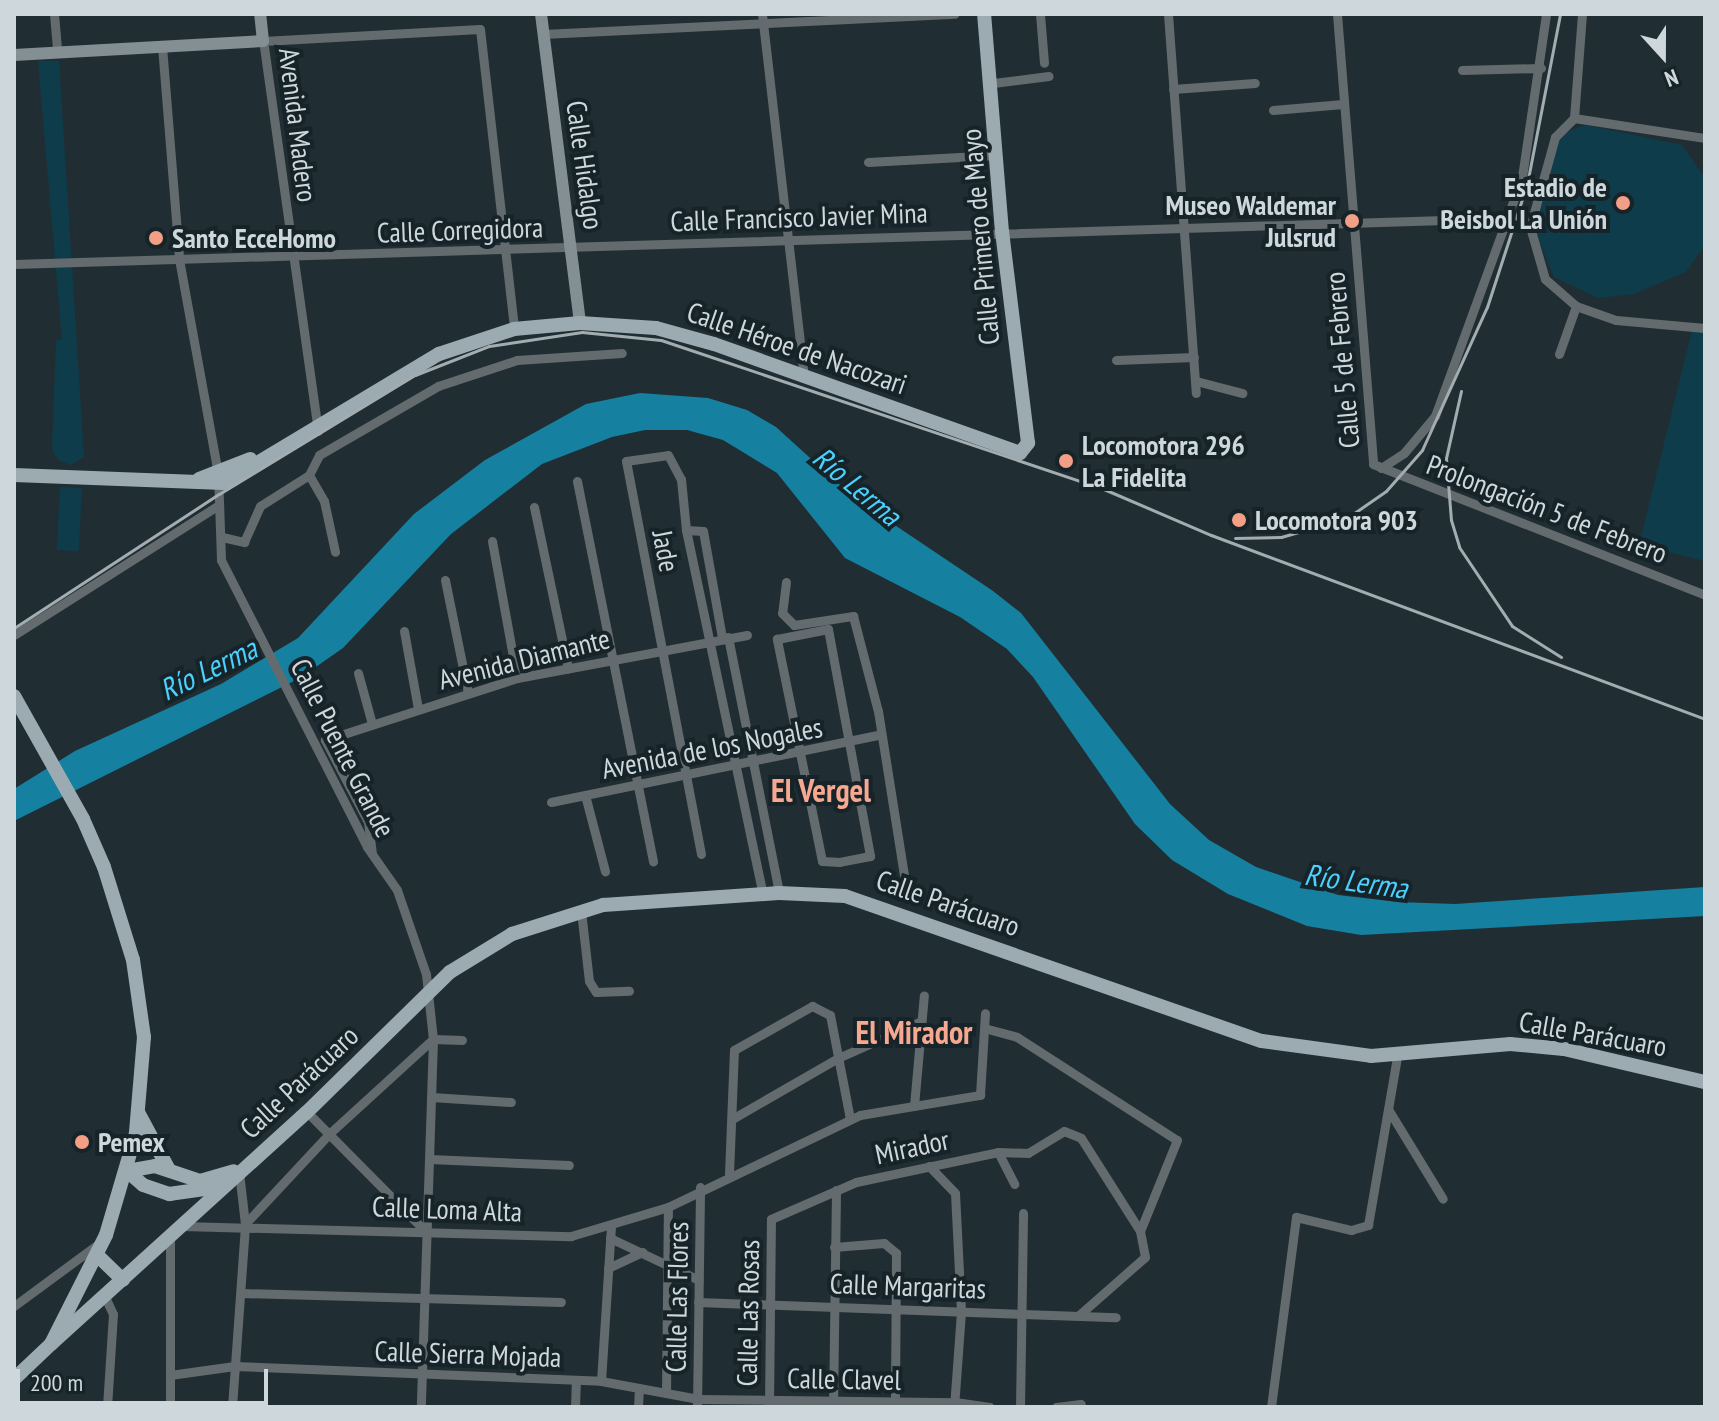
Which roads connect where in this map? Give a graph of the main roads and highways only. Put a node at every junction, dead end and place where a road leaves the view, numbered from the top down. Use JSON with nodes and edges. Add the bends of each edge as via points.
{"nodes":[{"id":1,"x":984,"y":14,"type":"edge"},
{"id":2,"x":1020,"y":453,"type":"joint"},
{"id":3,"x":14,"y":475,"type":"edge"},
{"id":4,"x":73,"y":477,"type":"junction"},
{"id":5,"x":14,"y":485,"type":"edge"},
{"id":6,"x":14,"y":696,"type":"edge"},
{"id":7,"x":1705,"y":1082,"type":"edge"},
{"id":8,"x":139,"y":1114,"type":"junction"},
{"id":9,"x":243,"y":1169,"type":"junction"},
{"id":10,"x":169,"y":1170,"type":"junction"},
{"id":11,"x":127,"y":1171,"type":"junction"},
{"id":12,"x":224,"y":1185,"type":"junction"},
{"id":13,"x":97,"y":1255,"type":"junction"},
{"id":14,"x":123,"y":1280,"type":"junction"},
{"id":15,"x":51,"y":1344,"type":"junction"},
{"id":16,"x":14,"y":1379,"type":"edge"}],
"edges":[{"from":1,"to":2,"type":"main road","name":"Calle Primero de Mayo","via":[[1002,232],[1028,443]]},
{"from":2,"to":4,"type":"main road","name":"Calle Héroe de Nacozari","via":[[656,328],[580,323],[514,329],[412,366],[317,427],[218,479]]},
{"from":3,"to":4,"type":"main road"},
{"from":4,"to":5,"type":"main road"},
{"from":6,"to":8,"type":"main road","via":[[83,819],[115,896],[133,960],[144,1037]]},
{"from":7,"to":9,"type":"main road","name":"Calle Parácuaro","via":[[1564,1049],[1510,1044],[1343,1055],[1262,1041],[845,896],[658,898],[581,911],[492,944],[450,972]]},
{"from":8,"to":10,"type":"main road"},
{"from":8,"to":11,"type":"main road"},
{"from":9,"to":10,"type":"main road","via":[[200,1181]]},
{"from":9,"to":12,"type":"main road","name":"Calle Parácuaro"},
{"from":10,"to":11,"type":"main road","via":[[155,1166]]},
{"from":11,"to":12,"type":"main road","via":[[143,1185],[169,1194],[198,1194]]},
{"from":11,"to":13,"type":"main road"},
{"from":12,"to":14,"type":"main road","name":"Calle Parácuaro"},
{"from":13,"to":14,"type":"main road"},
{"from":13,"to":15,"type":"main road"},
{"from":14,"to":15,"type":"main road","name":"Calle Parácuaro"},
{"from":15,"to":16,"type":"main road","name":"Calle Parácuaro"}]}
